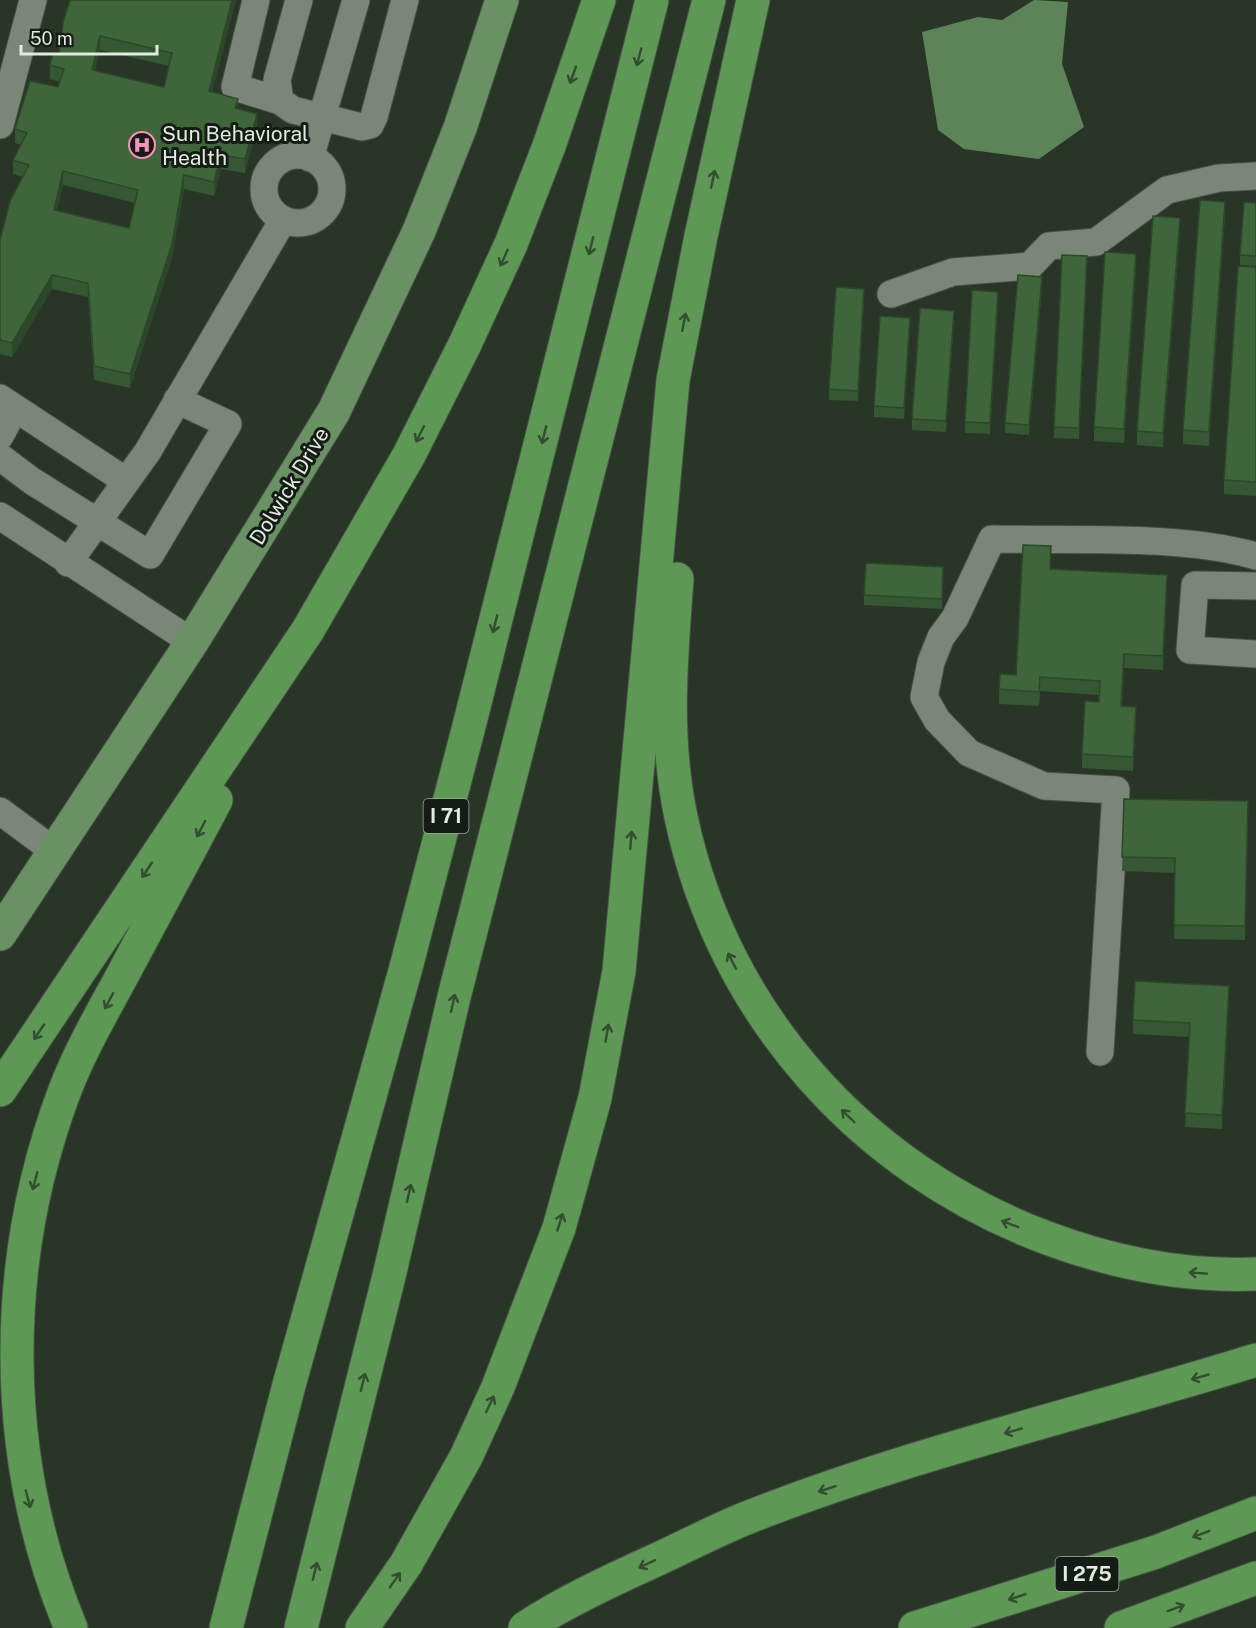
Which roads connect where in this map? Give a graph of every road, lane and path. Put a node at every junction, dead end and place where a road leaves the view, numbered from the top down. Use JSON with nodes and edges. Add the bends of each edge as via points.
{"nodes":[{"id":1,"x":33,"y":0,"type":"edge"},
{"id":2,"x":256,"y":0,"type":"edge"},
{"id":3,"x":299,"y":0,"type":"edge"},
{"id":4,"x":356,"y":0,"type":"edge"},
{"id":5,"x":405,"y":0,"type":"edge"},
{"id":6,"x":502,"y":0,"type":"edge"},
{"id":7,"x":599,"y":0,"type":"edge"},
{"id":8,"x":652,"y":0,"type":"edge"},
{"id":9,"x":709,"y":0,"type":"edge"},
{"id":10,"x":753,"y":0,"type":"edge"},
{"id":11,"x":280,"y":101,"type":"junction"},
{"id":12,"x":322,"y":118,"type":"junction"},
{"id":13,"x":0,"y":125,"type":"edge"},
{"id":14,"x":310,"y":158,"type":"junction"},
{"id":15,"x":1256,"y":176,"type":"edge"},
{"id":16,"x":283,"y":220,"type":"junction"},
{"id":17,"x":891,"y":294,"type":"dead end"},
{"id":18,"x":673,"y":380,"type":"junction"},
{"id":19,"x":177,"y":400,"type":"junction"},
{"id":20,"x":8,"y":403,"type":"edge"},
{"id":21,"x":0,"y":436,"type":"edge"},
{"id":22,"x":0,"y":457,"type":"edge"},
{"id":23,"x":126,"y":481,"type":"junction"},
{"id":24,"x":0,"y":516,"type":"edge"},
{"id":25,"x":97,"y":522,"type":"junction"},
{"id":26,"x":1256,"y":556,"type":"edge"},
{"id":27,"x":68,"y":563,"type":"junction"},
{"id":28,"x":1256,"y":586,"type":"edge"},
{"id":29,"x":308,"y":630,"type":"junction"},
{"id":30,"x":192,"y":642,"type":"junction"},
{"id":31,"x":1256,"y":654,"type":"edge"},
{"id":32,"x":0,"y":811,"type":"edge"},
{"id":33,"x":54,"y":851,"type":"junction"},
{"id":34,"x":0,"y":934,"type":"edge"},
{"id":35,"x":1100,"y":1052,"type":"dead end"},
{"id":36,"x":0,"y":1090,"type":"edge"},
{"id":37,"x":1256,"y":1274,"type":"edge"},
{"id":38,"x":1256,"y":1360,"type":"edge"},
{"id":39,"x":1256,"y":1513,"type":"edge"},
{"id":40,"x":1256,"y":1578,"type":"edge"},
{"id":41,"x":71,"y":1628,"type":"edge"},
{"id":42,"x":226,"y":1628,"type":"edge"},
{"id":43,"x":301,"y":1628,"type":"edge"},
{"id":44,"x":362,"y":1628,"type":"edge"},
{"id":45,"x":525,"y":1628,"type":"edge"},
{"id":46,"x":915,"y":1628,"type":"edge"},
{"id":47,"x":1121,"y":1628,"type":"edge"}],
"edges":[{"from":1,"to":13,"type":"lane"},
{"from":2,"to":11,"type":"lane","via":[[235,87]]},
{"from":3,"to":11,"type":"lane","via":[[277,80]]},
{"from":4,"to":12,"type":"lane"},
{"from":5,"to":12,"type":"lane","via":[[370,125],[362,127]]},
{"from":6,"to":30,"type":"main road","name":"Dolwick Drive","via":[[460,128],[378,322],[334,411]]},
{"from":7,"to":29,"type":"highway","one_way":true,"via":[[536,179],[465,345],[372,523]]},
{"from":8,"to":42,"type":"highway","number":"I 71","one_way":true,"via":[[471,719]]},
{"from":43,"to":9,"type":"highway","number":"I 71","one_way":true,"via":[[384,1299],[457,985]]},
{"from":18,"to":10,"type":"highway","one_way":true},
{"from":11,"to":12,"type":"lane","via":[[293,110]]},
{"from":12,"to":14,"type":"lane"},
{"from":14,"to":16,"type":"lane","via":[[284,159],[268,174],[268,205]]},
{"from":14,"to":16,"type":"lane","via":[[324,167],[330,177],[330,200],[325,210],[305,222]]},
{"from":15,"to":17,"type":"lane","via":[[1220,178],[1167,190],[1096,242],[1049,246],[1030,266],[953,272]]},
{"from":16,"to":19,"type":"lane"},
{"from":37,"to":18,"type":"highway","one_way":true,"via":[[1190,1272],[1118,1261],[1001,1221],[940,1186],[862,1130],[822,1091],[771,1029],[729,958],[699,885],[674,777],[669,685],[687,436]]},
{"from":44,"to":18,"type":"highway","one_way":true,"via":[[406,1564],[466,1457],[498,1387],[559,1228],[595,1098],[619,971]]},
{"from":19,"to":23,"type":"lane"},
{"from":19,"to":25,"type":"lane","via":[[228,424],[150,555]]},
{"from":20,"to":21,"type":"lane"},
{"from":20,"to":23,"type":"lane"},
{"from":22,"to":25,"type":"lane"},
{"from":23,"to":25,"type":"lane"},
{"from":24,"to":27,"type":"lane"},
{"from":25,"to":27,"type":"lane"},
{"from":26,"to":35,"type":"lane","via":[[1233,549],[1170,543],[992,539],[932,662],[924,697],[937,720],[969,753],[1044,786],[1116,790]]},
{"from":27,"to":30,"type":"lane"},
{"from":28,"to":31,"type":"lane","via":[[1195,585],[1190,650]]},
{"from":29,"to":36,"type":"highway","one_way":true},
{"from":29,"to":41,"type":"highway","one_way":true,"via":[[93,1030],[47,1139],[27,1211],[15,1285],[14,1406],[25,1486],[45,1562]]},
{"from":30,"to":33,"type":"main road","name":"Dolwick Drive"},
{"from":32,"to":33,"type":"lane"},
{"from":33,"to":34,"type":"main road","name":"Dolwick Drive"},
{"from":38,"to":45,"type":"highway","one_way":true,"via":[[918,1459],[792,1501],[624,1575]]},
{"from":39,"to":46,"type":"highway","number":"I 275","one_way":true,"via":[[1156,1552]]},
{"from":47,"to":40,"type":"highway","one_way":true}]}
